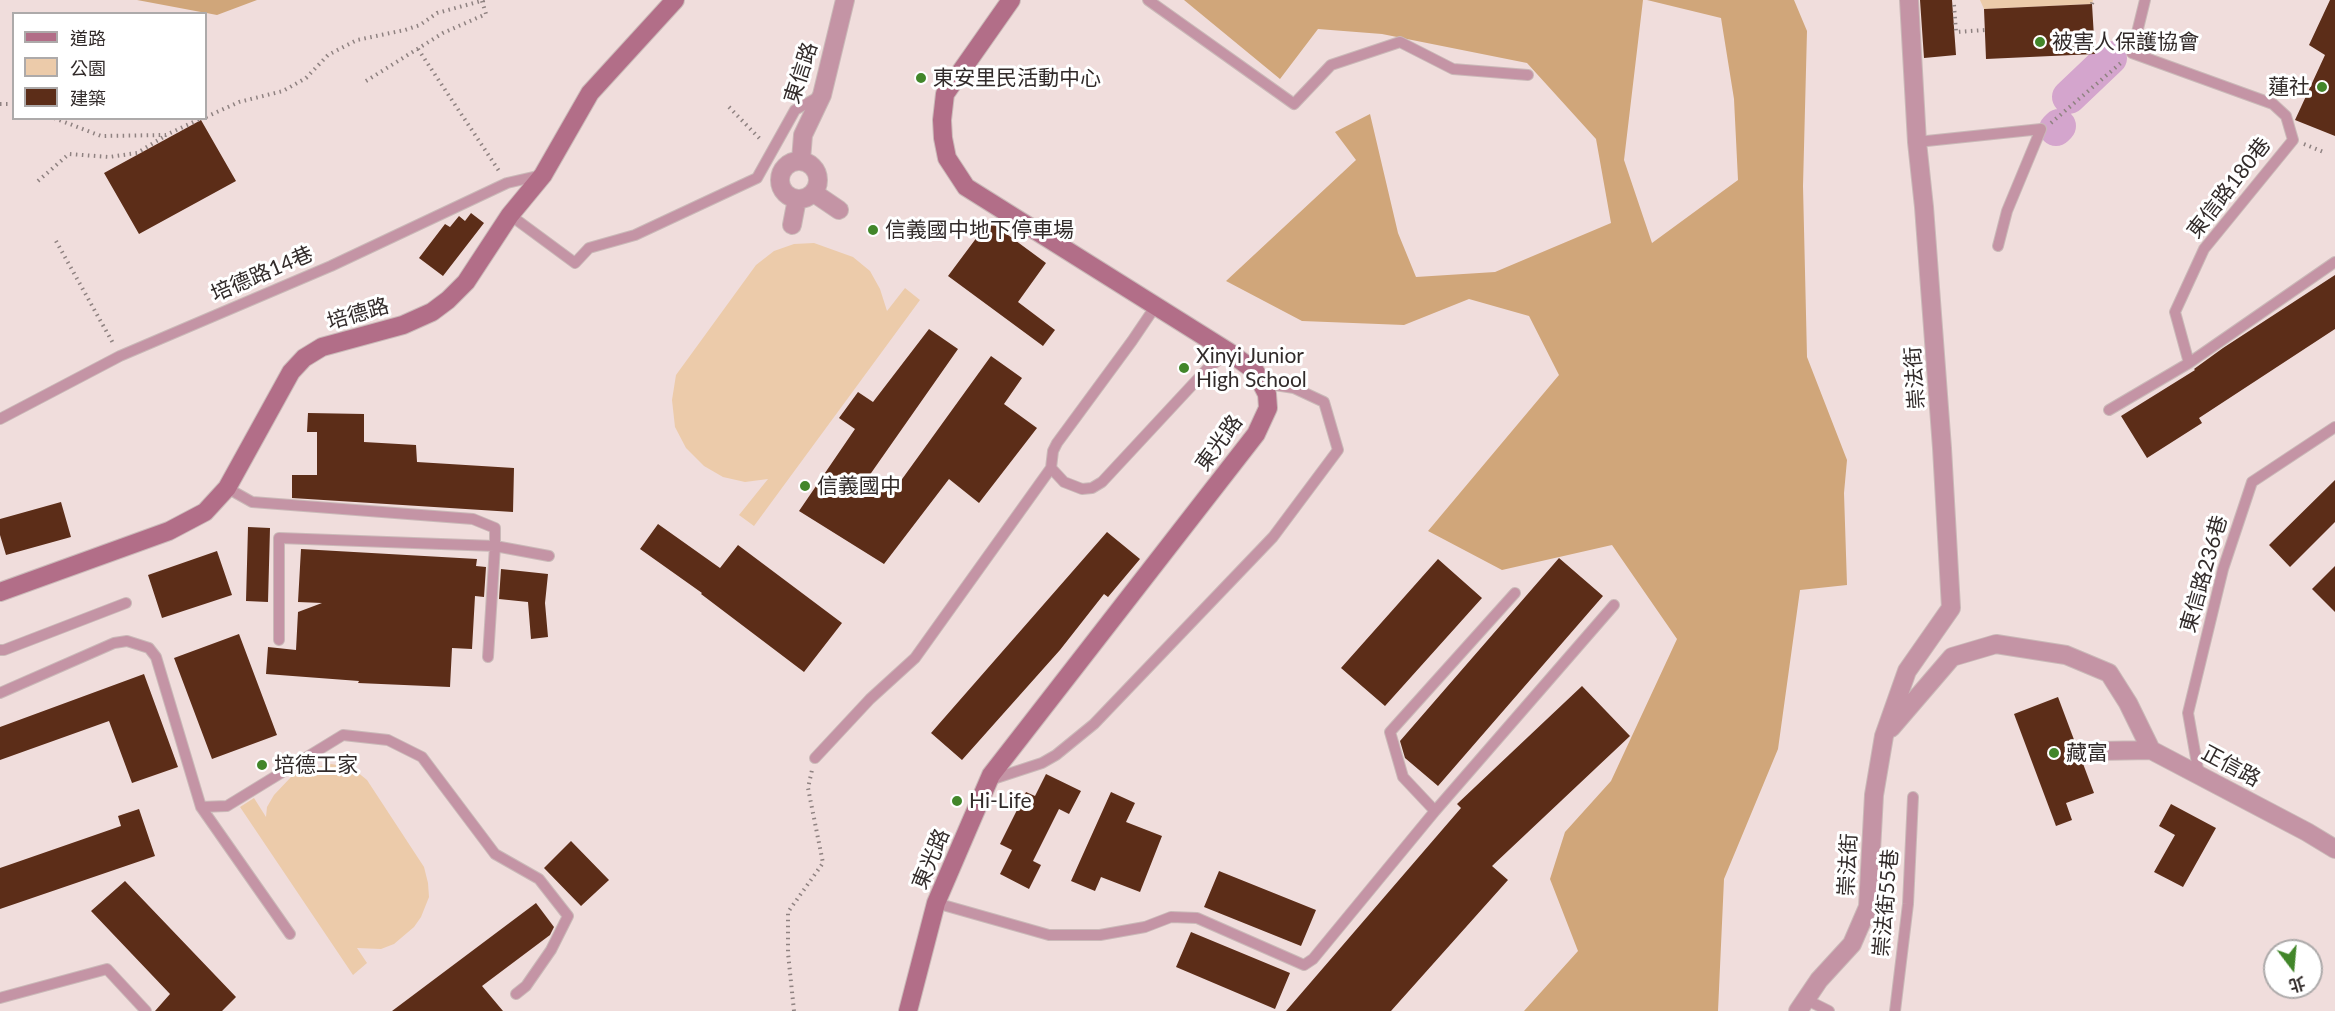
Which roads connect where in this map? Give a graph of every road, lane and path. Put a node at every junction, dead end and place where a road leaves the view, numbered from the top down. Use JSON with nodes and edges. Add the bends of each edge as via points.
{"nodes":[{"id":1,"x":675,"y":0,"type":"edge"},
{"id":2,"x":845,"y":0,"type":"edge"},
{"id":3,"x":1011,"y":0,"type":"edge"},
{"id":4,"x":1148,"y":0,"type":"edge"},
{"id":5,"x":1909,"y":0,"type":"edge"},
{"id":6,"x":2145,"y":0,"type":"edge"},
{"id":7,"x":483,"y":1,"type":"edge"},
{"id":8,"x":1954,"y":5,"type":"dead end"},
{"id":9,"x":1985,"y":30,"type":"dead end"},
{"id":10,"x":418,"y":49,"type":"junction"},
{"id":11,"x":2132,"y":53,"type":"junction"},
{"id":12,"x":1528,"y":75,"type":"dead end"},
{"id":13,"x":366,"y":81,"type":"dead end"},
{"id":14,"x":822,"y":95,"type":"junction"},
{"id":15,"x":729,"y":107,"type":"dead end"},
{"id":16,"x":207,"y":117,"type":"edge"},
{"id":17,"x":59,"y":120,"type":"edge"},
{"id":18,"x":200,"y":120,"type":"edge"},
{"id":19,"x":2041,"y":129,"type":"junction"},
{"id":20,"x":166,"y":135,"type":"junction"},
{"id":21,"x":2293,"y":140,"type":"junction"},
{"id":22,"x":1917,"y":142,"type":"junction"},
{"id":23,"x":772,"y":152,"type":"junction"},
{"id":24,"x":2326,"y":153,"type":"dead end"},
{"id":25,"x":801,"y":160,"type":"junction"},
{"id":26,"x":543,"y":175,"type":"junction"},
{"id":27,"x":38,"y":180,"type":"dead end"},
{"id":28,"x":507,"y":183,"type":"junction"},
{"id":29,"x":805,"y":196,"type":"junction"},
{"id":30,"x":839,"y":210,"type":"dead end"},
{"id":31,"x":510,"y":215,"type":"junction"},
{"id":32,"x":792,"y":225,"type":"dead end"},
{"id":33,"x":56,"y":241,"type":"dead end"},
{"id":34,"x":1998,"y":246,"type":"dead end"},
{"id":35,"x":2335,"y":262,"type":"edge"},
{"id":36,"x":1155,"y":307,"type":"junction"},
{"id":37,"x":1229,"y":352,"type":"junction"},
{"id":38,"x":120,"y":356,"type":"junction"},
{"id":39,"x":2189,"y":363,"type":"junction"},
{"id":40,"x":1262,"y":383,"type":"junction"},
{"id":41,"x":2109,"y":410,"type":"dead end"},
{"id":42,"x":0,"y":419,"type":"edge"},
{"id":43,"x":2335,"y":427,"type":"edge"},
{"id":44,"x":1051,"y":468,"type":"junction"},
{"id":45,"x":227,"y":488,"type":"junction"},
{"id":46,"x":495,"y":546,"type":"junction"},
{"id":47,"x":549,"y":556,"type":"dead end"},
{"id":48,"x":0,"y":592,"type":"edge"},
{"id":49,"x":1515,"y":592,"type":"dead end"},
{"id":50,"x":126,"y":603,"type":"dead end"},
{"id":51,"x":1614,"y":605,"type":"dead end"},
{"id":52,"x":279,"y":640,"type":"dead end"},
{"id":53,"x":0,"y":650,"type":"edge"},
{"id":54,"x":488,"y":657,"type":"dead end"},
{"id":55,"x":0,"y":693,"type":"edge"},
{"id":56,"x":1884,"y":736,"type":"junction"},
{"id":57,"x":2151,"y":750,"type":"junction"},
{"id":58,"x":2098,"y":751,"type":"dead end"},
{"id":59,"x":815,"y":758,"type":"joint"},
{"id":60,"x":2199,"y":775,"type":"junction"},
{"id":61,"x":989,"y":780,"type":"junction"},
{"id":62,"x":1913,"y":797,"type":"dead end"},
{"id":63,"x":201,"y":807,"type":"junction"},
{"id":64,"x":1436,"y":811,"type":"junction"},
{"id":65,"x":2335,"y":849,"type":"edge"},
{"id":66,"x":936,"y":903,"type":"junction"},
{"id":67,"x":290,"y":934,"type":"dead end"},
{"id":68,"x":516,"y":994,"type":"dead end"},
{"id":69,"x":0,"y":998,"type":"edge"},
{"id":70,"x":1802,"y":1005,"type":"edge"},
{"id":71,"x":146,"y":1011,"type":"edge"},
{"id":72,"x":794,"y":1011,"type":"edge"},
{"id":73,"x":908,"y":1011,"type":"edge"},
{"id":74,"x":1829,"y":1011,"type":"edge"},
{"id":75,"x":1895,"y":1011,"type":"edge"}],
"edges":[{"from":1,"to":26,"type":"street","name":"培德路","via":[[590,93]]},
{"from":2,"to":14,"type":"street","name":"東信路"},
{"from":3,"to":36,"type":"street","via":[[945,94],[942,138],[947,158],[966,187]]},
{"from":4,"to":12,"type":"lane","via":[[1294,104],[1331,65],[1400,42],[1453,69]]},
{"from":5,"to":22,"type":"street","name":"崇法街"},
{"from":6,"to":11,"type":"lane"},
{"from":7,"to":10,"type":"path","via":[[486,14]]},
{"from":7,"to":16,"type":"path","via":[[437,13],[405,30],[357,40],[328,55],[306,78],[283,91],[239,102]]},
{"from":8,"to":9,"type":"path","via":[[1956,32]]},
{"from":10,"to":13,"type":"path"},
{"from":10,"to":28,"type":"path"},
{"from":11,"to":19,"type":"path"},
{"from":11,"to":21,"type":"lane","name":"東信路180巷","via":[[2273,104],[2286,116]]},
{"from":14,"to":23,"type":"lane","via":[[795,110]]},
{"from":14,"to":25,"type":"street","name":"東信路","via":[[803,135]]},
{"from":15,"to":23,"type":"path"},
{"from":17,"to":20,"type":"path","via":[[101,136]]},
{"from":18,"to":20,"type":"path"},
{"from":19,"to":22,"type":"lane"},
{"from":19,"to":34,"type":"lane","via":[[2007,211]]},
{"from":20,"to":27,"type":"path","via":[[137,153],[109,157],[69,154]]},
{"from":21,"to":24,"type":"path","name":"東信路180巷"},
{"from":21,"to":39,"type":"lane","name":"東信路180巷","via":[[2204,249],[2175,312]]},
{"from":22,"to":56,"type":"street","name":"崇法街","via":[[1941,425],[1951,608],[1907,672]]},
{"from":23,"to":31,"type":"lane","via":[[757,178],[635,235],[589,248],[575,262]]},
{"from":25,"to":29,"type":"street","via":[[812,165],[818,176],[818,182]]},
{"from":25,"to":29,"type":"street","via":[[784,166],[779,178],[782,190],[791,198]]},
{"from":26,"to":28,"type":"lane","name":"培德路14巷"},
{"from":26,"to":31,"type":"street","name":"培德路"},
{"from":28,"to":38,"type":"lane","name":"培德路14巷","via":[[331,266]]},
{"from":29,"to":30,"type":"street"},
{"from":29,"to":32,"type":"street"},
{"from":31,"to":45,"type":"street","name":"培德路","via":[[466,282],[432,312],[403,325],[322,347],[304,358],[291,372]]},
{"from":33,"to":38,"type":"path"},
{"from":35,"to":39,"type":"lane"},
{"from":36,"to":37,"type":"street"},
{"from":36,"to":44,"type":"lane","via":[[1057,443]]},
{"from":37,"to":40,"type":"street","via":[[1255,371]]},
{"from":37,"to":44,"type":"lane","via":[[1208,368],[1102,482],[1082,489],[1064,482]]},
{"from":38,"to":42,"type":"lane","name":"培德路14巷"},
{"from":39,"to":41,"type":"lane"},
{"from":40,"to":61,"type":"street","name":"東光路","via":[[1268,408],[1256,434]]},
{"from":40,"to":61,"type":"lane","via":[[1294,388],[1324,402],[1338,450],[1274,537],[1094,724],[1042,763]]},
{"from":43,"to":60,"type":"lane","name":"東信路236巷","via":[[2252,482],[2223,569],[2188,713]]},
{"from":44,"to":59,"type":"lane","via":[[915,658]]},
{"from":45,"to":46,"type":"lane","via":[[252,502],[473,519],[495,528]]},
{"from":45,"to":48,"type":"street","name":"培德路","via":[[205,512],[169,531]]},
{"from":46,"to":47,"type":"lane"},
{"from":46,"to":52,"type":"lane","via":[[279,538]]},
{"from":46,"to":54,"type":"lane"},
{"from":49,"to":64,"type":"lane","via":[[1390,732],[1403,777]]},
{"from":50,"to":53,"type":"lane"},
{"from":51,"to":64,"type":"lane"},
{"from":55,"to":63,"type":"lane","via":[[114,643],[127,641],[149,648],[156,657]]},
{"from":56,"to":57,"type":"street","via":[[1952,657],[1996,644],[2066,656],[2109,673]]},
{"from":56,"to":70,"type":"street","name":"崇法街","via":[[1874,795],[1868,907],[1852,944]]},
{"from":57,"to":58,"type":"street","name":"正信路"},
{"from":57,"to":60,"type":"street","name":"正信路"},
{"from":59,"to":72,"type":"path","via":[[808,788],[823,862],[788,912]]},
{"from":60,"to":65,"type":"street","name":"正信路"},
{"from":61,"to":66,"type":"street","name":"東光路"},
{"from":62,"to":75,"type":"lane","name":"崇法街55巷","via":[[1908,904]]},
{"from":63,"to":67,"type":"lane"},
{"from":63,"to":68,"type":"lane","via":[[227,806],[343,735],[388,740],[422,757],[495,854],[539,879],[568,916],[545,959]]},
{"from":64,"to":66,"type":"lane","via":[[1304,965],[1197,918],[1171,917],[1145,927],[1100,935],[1049,934]]},
{"from":66,"to":73,"type":"street","name":"東光路"},
{"from":69,"to":71,"type":"lane","via":[[107,969]]},
{"from":70,"to":74,"type":"lane"}]}
